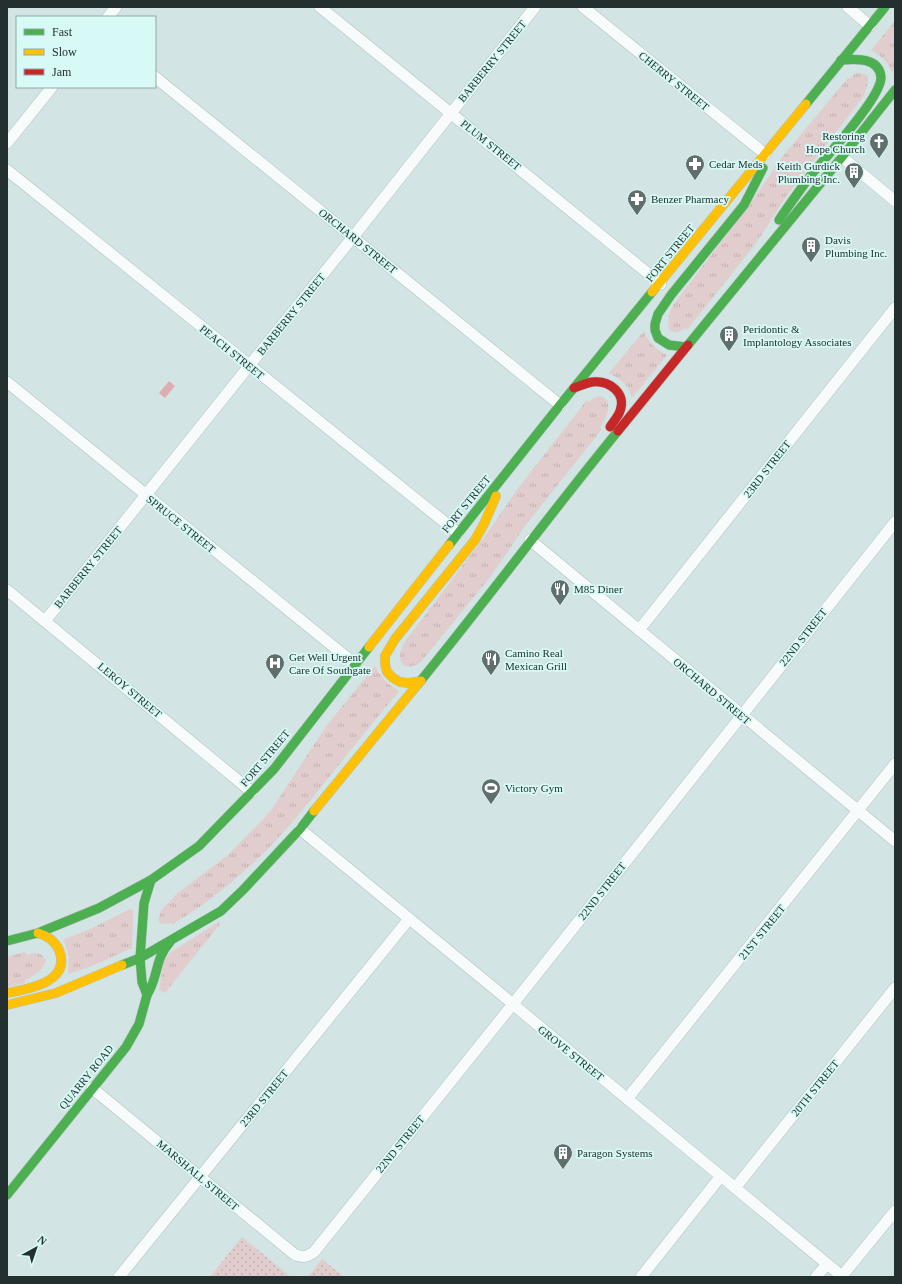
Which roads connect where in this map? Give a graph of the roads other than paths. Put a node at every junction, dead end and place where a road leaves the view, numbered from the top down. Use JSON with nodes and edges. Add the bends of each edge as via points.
{"nodes":[{"id":1,"x":116,"y":7,"type":"edge"},
{"id":2,"x":320,"y":7,"type":"edge"},
{"id":3,"x":535,"y":7,"type":"edge"},
{"id":4,"x":583,"y":7,"type":"edge"},
{"id":5,"x":848,"y":7,"type":"edge"},
{"id":6,"x":885,"y":7,"type":"edge"},
{"id":7,"x":109,"y":16,"type":"edge"},
{"id":8,"x":870,"y":26,"type":"junction"},
{"id":9,"x":841,"y":60,"type":"junction"},
{"id":10,"x":156,"y":77,"type":"edge"},
{"id":11,"x":51,"y":88,"type":"edge"},
{"id":12,"x":895,"y":90,"type":"edge"},
{"id":13,"x":451,"y":113,"type":"junction"},
{"id":14,"x":782,"y":133,"type":"junction"},
{"id":15,"x":7,"y":143,"type":"edge"},
{"id":16,"x":765,"y":154,"type":"junction"},
{"id":17,"x":842,"y":157,"type":"junction"},
{"id":18,"x":7,"y":170,"type":"edge"},
{"id":19,"x":895,"y":201,"type":"edge"},
{"id":20,"x":353,"y":237,"type":"junction"},
{"id":21,"x":767,"y":248,"type":"junction"},
{"id":22,"x":661,"y":284,"type":"junction"},
{"id":23,"x":895,"y":308,"type":"edge"},
{"id":24,"x":686,"y":347,"type":"junction"},
{"id":25,"x":249,"y":366,"type":"junction"},
{"id":26,"x":7,"y":382,"type":"edge"},
{"id":27,"x":574,"y":388,"type":"junction"},
{"id":28,"x":560,"y":405,"type":"junction"},
{"id":29,"x":507,"y":472,"type":"junction"},
{"id":30,"x":145,"y":495,"type":"junction"},
{"id":31,"x":895,"y":522,"type":"edge"},
{"id":32,"x":458,"y":533,"type":"junction"},
{"id":33,"x":530,"y":540,"type":"junction"},
{"id":34,"x":500,"y":581,"type":"junction"},
{"id":35,"x":7,"y":590,"type":"edge"},
{"id":36,"x":45,"y":621,"type":"junction"},
{"id":37,"x":639,"y":630,"type":"junction"},
{"id":38,"x":355,"y":664,"type":"junction"},
{"id":39,"x":421,"y":681,"type":"junction"},
{"id":40,"x":741,"y":715,"type":"junction"},
{"id":41,"x":895,"y":764,"type":"edge"},
{"id":42,"x":252,"y":792,"type":"junction"},
{"id":43,"x":858,"y":811,"type":"junction"},
{"id":44,"x":300,"y":829,"type":"junction"},
{"id":45,"x":895,"y":841,"type":"edge"},
{"id":46,"x":151,"y":880,"type":"junction"},
{"id":47,"x":409,"y":919,"type":"junction"},
{"id":48,"x":38,"y":933,"type":"junction"},
{"id":49,"x":173,"y":939,"type":"junction"},
{"id":50,"x":7,"y":941,"type":"edge"},
{"id":51,"x":140,"y":958,"type":"junction"},
{"id":52,"x":895,"y":988,"type":"edge"},
{"id":53,"x":7,"y":993,"type":"edge"},
{"id":54,"x":147,"y":995,"type":"junction"},
{"id":55,"x":513,"y":1004,"type":"junction"},
{"id":56,"x":7,"y":1005,"type":"edge"},
{"id":57,"x":92,"y":1088,"type":"junction"},
{"id":58,"x":627,"y":1099,"type":"junction"},
{"id":59,"x":200,"y":1176,"type":"junction"},
{"id":60,"x":721,"y":1176,"type":"junction"},
{"id":61,"x":735,"y":1188,"type":"junction"},
{"id":62,"x":7,"y":1195,"type":"edge"},
{"id":63,"x":895,"y":1211,"type":"edge"},
{"id":64,"x":306,"y":1256,"type":"joint"},
{"id":65,"x":827,"y":1264,"type":"junction"},
{"id":66,"x":120,"y":1277,"type":"edge"},
{"id":67,"x":641,"y":1277,"type":"edge"},
{"id":68,"x":816,"y":1277,"type":"edge"},
{"id":69,"x":843,"y":1277,"type":"edge"}],
"edges":[{"from":1,"to":7,"type":"street"},
{"from":2,"to":13,"type":"street","name":"PLUM STREET"},
{"from":3,"to":13,"type":"street","name":"BARBERRY STREET"},
{"from":4,"to":16,"type":"street","name":"CHERRY STREET"},
{"from":5,"to":8,"type":"street"},
{"from":6,"to":8,"type":"main road","name":"FORT STREET"},
{"from":8,"to":9,"type":"main road","name":"FORT STREET"},
{"from":9,"to":14,"type":"main road","name":"FORT STREET"},
{"from":9,"to":21,"type":"main road","via":[[866,60],[877,67],[881,80],[878,89],[792,199],[776,224]]},
{"from":10,"to":20,"type":"street","name":"ORCHARD STREET"},
{"from":11,"to":15,"type":"street"},
{"from":12,"to":17,"type":"main road"},
{"from":13,"to":20,"type":"street","name":"BARBERRY STREET"},
{"from":13,"to":22,"type":"street","name":"PLUM STREET"},
{"from":14,"to":16,"type":"main road","name":"FORT STREET"},
{"from":14,"to":24,"type":"main road","via":[[744,205],[658,314],[655,324],[658,338],[669,345]]},
{"from":16,"to":22,"type":"main road","name":"FORT STREET"},
{"from":17,"to":19,"type":"street"},
{"from":17,"to":21,"type":"main road"},
{"from":18,"to":25,"type":"street","name":"PEACH STREET"},
{"from":20,"to":25,"type":"street","name":"BARBERRY STREET"},
{"from":20,"to":28,"type":"street","name":"ORCHARD STREET"},
{"from":21,"to":24,"type":"main road"},
{"from":22,"to":27,"type":"main road","name":"FORT STREET"},
{"from":23,"to":37,"type":"street","name":"23RD STREET"},
{"from":24,"to":33,"type":"main road"},
{"from":25,"to":30,"type":"street","name":"BARBERRY STREET"},
{"from":25,"to":32,"type":"street","name":"PEACH STREET"},
{"from":26,"to":30,"type":"street","name":"SPRUCE STREET"},
{"from":27,"to":28,"type":"main road","name":"FORT STREET"},
{"from":27,"to":34,"type":"main road","via":[[600,381],[610,385],[616,388],[620,395],[620,410],[608,429],[519,542],[504,566]]},
{"from":28,"to":29,"type":"main road","name":"FORT STREET"},
{"from":29,"to":32,"type":"main road","name":"FORT STREET"},
{"from":29,"to":39,"type":"main road","via":[[476,539],[387,650],[384,666],[396,680],[408,683]]},
{"from":30,"to":36,"type":"street","name":"BARBERRY STREET"},
{"from":30,"to":38,"type":"street","name":"SPRUCE STREET"},
{"from":31,"to":40,"type":"street","name":"22ND STREET"},
{"from":32,"to":38,"type":"main road","name":"FORT STREET"},
{"from":33,"to":34,"type":"main road"},
{"from":33,"to":37,"type":"street","name":"ORCHARD STREET"},
{"from":34,"to":39,"type":"main road"},
{"from":35,"to":36,"type":"street","name":"LEROY STREET"},
{"from":36,"to":42,"type":"street","name":"LEROY STREET"},
{"from":37,"to":40,"type":"street","name":"ORCHARD STREET"},
{"from":38,"to":42,"type":"main road","name":"FORT STREET","via":[[274,769]]},
{"from":39,"to":44,"type":"main road"},
{"from":40,"to":43,"type":"street","name":"ORCHARD STREET"},
{"from":40,"to":55,"type":"street","name":"22ND STREET"},
{"from":41,"to":43,"type":"street","name":"21ST STREET"},
{"from":42,"to":46,"type":"main road","name":"FORT STREET","via":[[200,846]]},
{"from":43,"to":45,"type":"street","name":"ORCHARD STREET"},
{"from":43,"to":58,"type":"street","name":"21ST STREET"},
{"from":44,"to":47,"type":"street","name":"GROVE STREET"},
{"from":44,"to":49,"type":"main road","via":[[221,911]]},
{"from":46,"to":48,"type":"main road","name":"FORT STREET","via":[[99,908]]},
{"from":46,"to":51,"type":"main road","via":[[144,903]]},
{"from":47,"to":55,"type":"street","name":"GROVE STREET"},
{"from":47,"to":59,"type":"street","name":"23RD STREET"},
{"from":48,"to":50,"type":"main road","name":"FORT STREET"},
{"from":48,"to":53,"type":"main road","via":[[48,936],[60,952],[61,969],[53,978],[41,984]]},
{"from":49,"to":51,"type":"main road"},
{"from":49,"to":54,"type":"main road","name":"QUARRY ROAD","via":[[163,950],[153,986]]},
{"from":51,"to":54,"type":"main road","via":[[142,982]]},
{"from":51,"to":56,"type":"main road","via":[[56,994]]},
{"from":52,"to":61,"type":"street","name":"20TH STREET"},
{"from":54,"to":57,"type":"main road","name":"QUARRY ROAD","via":[[139,1024],[126,1047]]},
{"from":55,"to":58,"type":"street","name":"GROVE STREET"},
{"from":55,"to":64,"type":"street","name":"22ND STREET","via":[[314,1252]]},
{"from":57,"to":59,"type":"street","name":"MARSHALL STREET"},
{"from":57,"to":62,"type":"main road","name":"QUARRY ROAD"},
{"from":58,"to":60,"type":"street","name":"GROVE STREET"},
{"from":59,"to":64,"type":"street","name":"MARSHALL STREET","via":[[294,1254]]},
{"from":59,"to":66,"type":"street","name":"23RD STREET"},
{"from":60,"to":61,"type":"street","name":"GROVE STREET"},
{"from":60,"to":67,"type":"street"},
{"from":61,"to":65,"type":"street","name":"GROVE STREET"},
{"from":63,"to":69,"type":"street"},
{"from":65,"to":68,"type":"street"},
{"from":65,"to":69,"type":"street","name":"GROVE STREET"}]}
